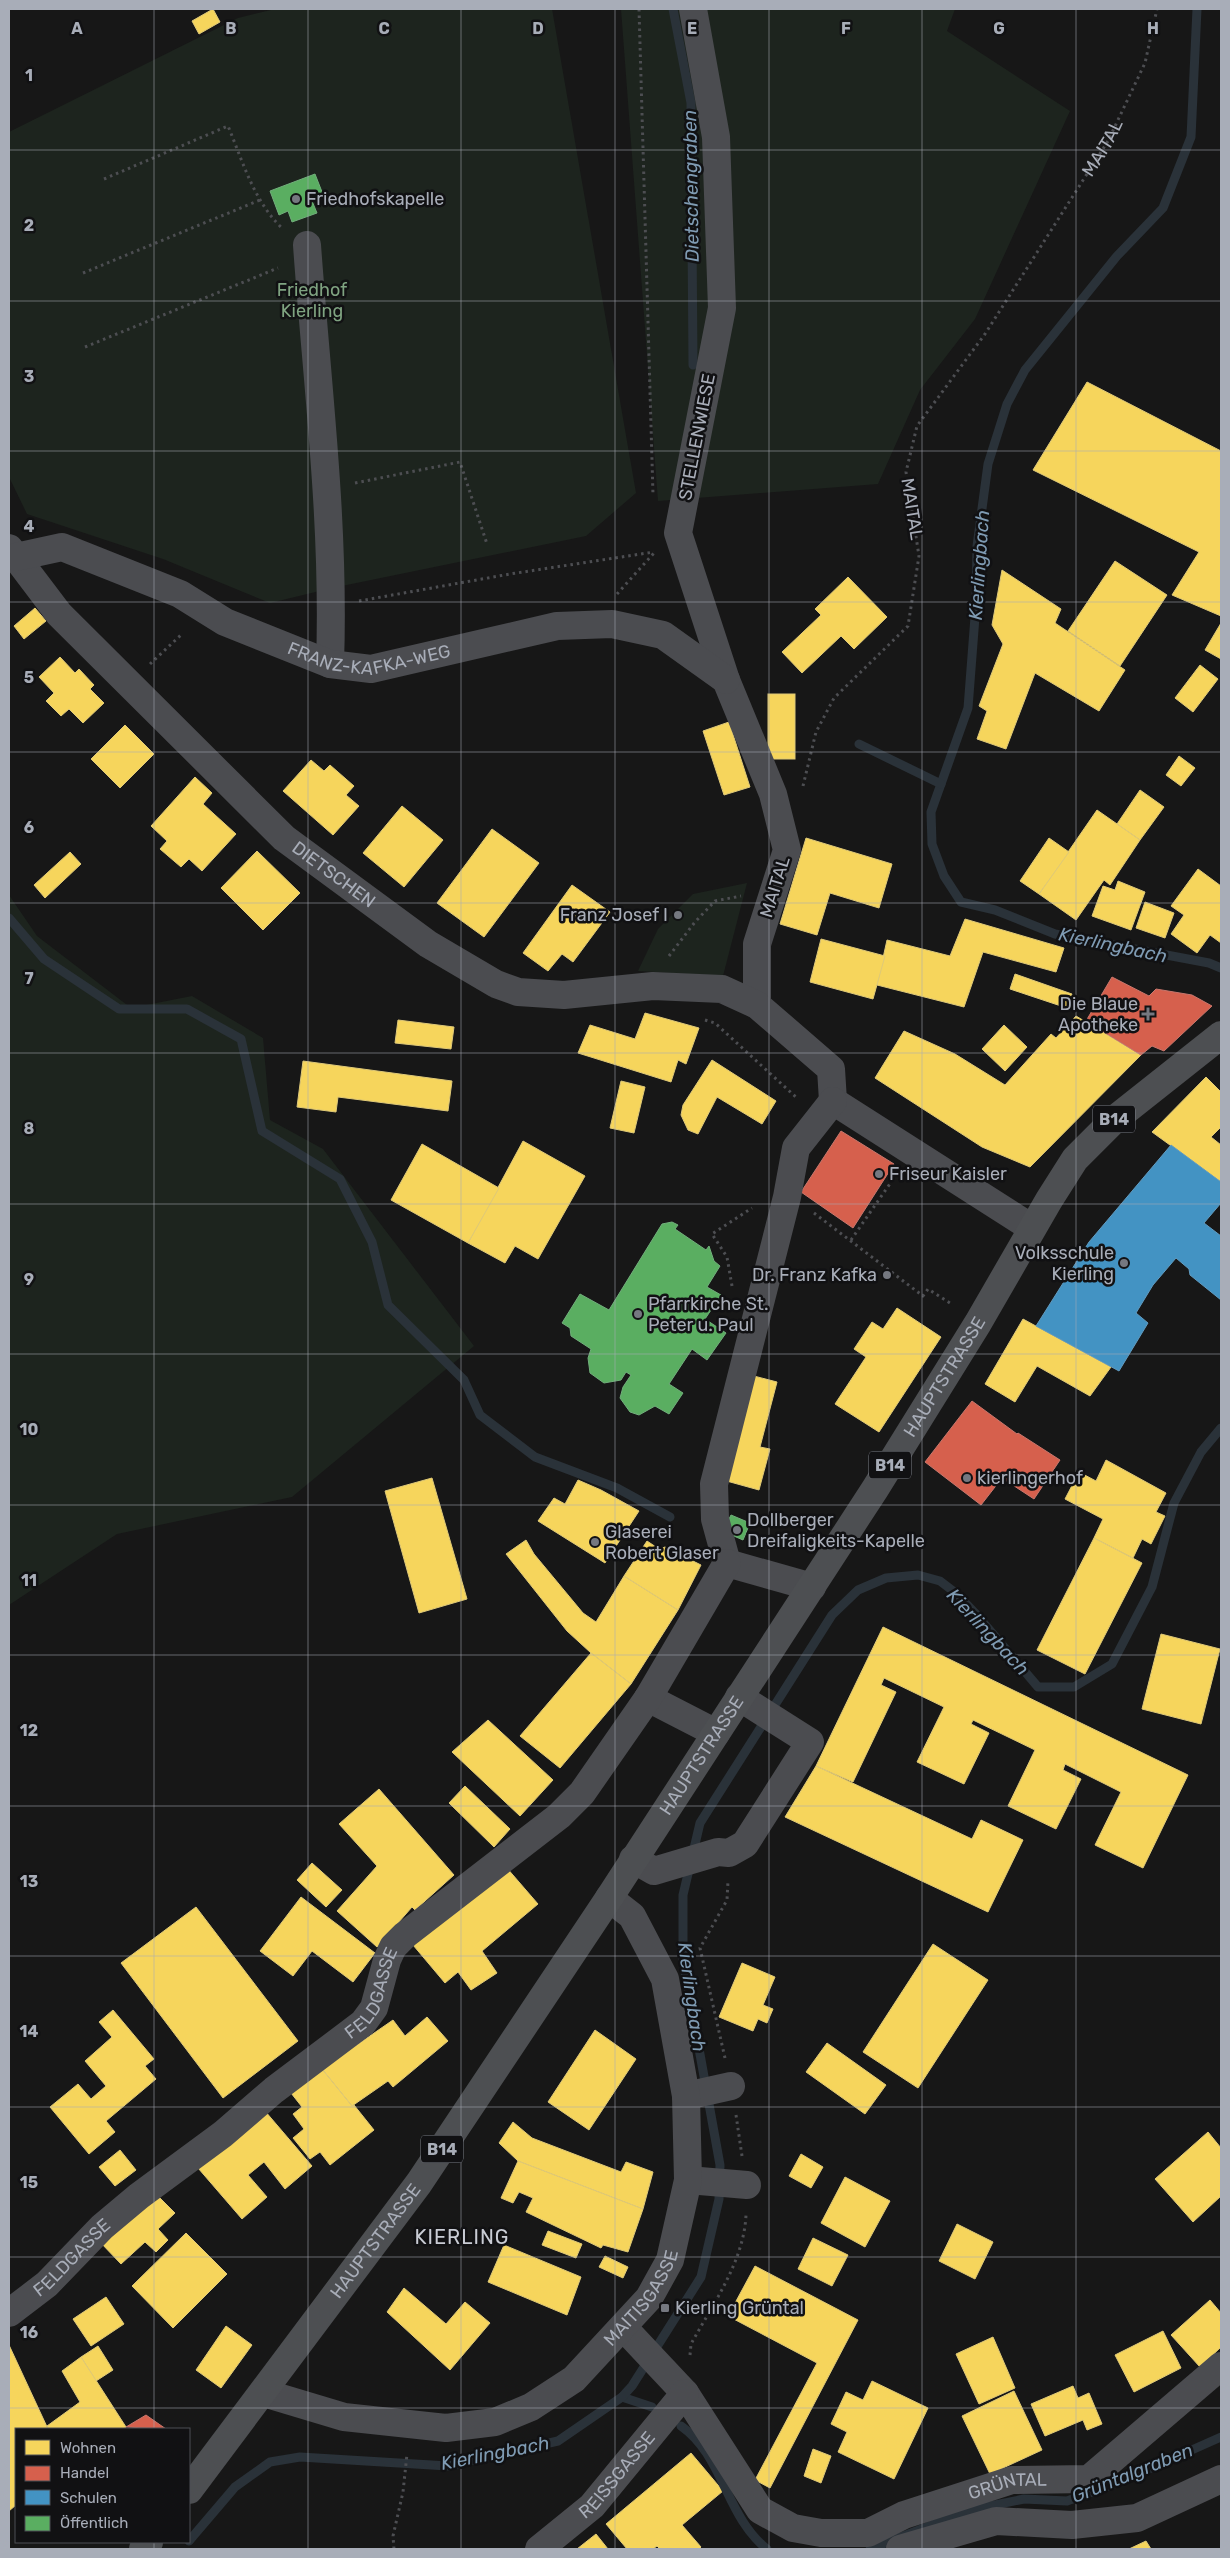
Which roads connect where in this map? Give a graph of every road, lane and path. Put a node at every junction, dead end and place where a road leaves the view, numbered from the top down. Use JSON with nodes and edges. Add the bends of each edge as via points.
{"nodes":[{"id":1,"x":638,"y":9,"type":"edge"},
{"id":2,"x":693,"y":9,"type":"edge"},
{"id":3,"x":1157,"y":9,"type":"edge"},
{"id":4,"x":104,"y":179,"type":"dead end"},
{"id":5,"x":260,"y":200,"type":"junction"},
{"id":6,"x":307,"y":250,"type":"junction"},
{"id":7,"x":83,"y":273,"type":"dead end"},
{"id":8,"x":84,"y":347,"type":"dead end"},
{"id":9,"x":328,"y":488,"type":"junction"},
{"id":10,"x":653,"y":503,"type":"dead end"},
{"id":11,"x":654,"y":542,"type":"dead end"},
{"id":12,"x":487,"y":544,"type":"dead end"},
{"id":13,"x":12,"y":552,"type":"edge"},
{"id":14,"x":655,"y":552,"type":"junction"},
{"id":15,"x":659,"y":561,"type":"dead end"},
{"id":16,"x":618,"y":592,"type":"dead end"},
{"id":17,"x":332,"y":606,"type":"junction"},
{"id":18,"x":225,"y":622,"type":"junction"},
{"id":19,"x":330,"y":664,"type":"junction"},
{"id":20,"x":726,"y":680,"type":"junction"},
{"id":21,"x":132,"y":689,"type":"junction"},
{"id":22,"x":800,"y":796,"type":"dead end"},
{"id":23,"x":787,"y":850,"type":"joint"},
{"id":24,"x":772,"y":898,"type":"junction"},
{"id":25,"x":653,"y":986,"type":"junction"},
{"id":26,"x":757,"y":1005,"type":"junction"},
{"id":27,"x":698,"y":1018,"type":"dead end"},
{"id":28,"x":1221,"y":1035,"type":"edge"},
{"id":29,"x":833,"y":1101,"type":"junction"},
{"id":30,"x":912,"y":1152,"type":"junction"},
{"id":31,"x":827,"y":1221,"type":"dead end"},
{"id":32,"x":1032,"y":1228,"type":"junction"},
{"id":33,"x":712,"y":1234,"type":"dead end"},
{"id":34,"x":850,"y":1240,"type":"junction"},
{"id":35,"x":734,"y":1293,"type":"dead end"},
{"id":36,"x":945,"y":1298,"type":"dead end"},
{"id":37,"x":727,"y":1564,"type":"junction"},
{"id":38,"x":812,"y":1587,"type":"junction"},
{"id":39,"x":648,"y":1698,"type":"junction"},
{"id":40,"x":749,"y":1703,"type":"junction"},
{"id":41,"x":716,"y":1733,"type":"junction"},
{"id":42,"x":724,"y":1853,"type":"junction"},
{"id":43,"x":633,"y":1859,"type":"junction"},
{"id":44,"x":609,"y":1898,"type":"junction"},
{"id":45,"x":731,"y":2086,"type":"junction"},
{"id":46,"x":686,"y":2096,"type":"junction"},
{"id":47,"x":688,"y":2180,"type":"junction"},
{"id":48,"x":747,"y":2185,"type":"junction"},
{"id":49,"x":9,"y":2313,"type":"edge"},
{"id":50,"x":623,"y":2327,"type":"junction"},
{"id":51,"x":1221,"y":2366,"type":"edge"},
{"id":52,"x":679,"y":2386,"type":"junction"},
{"id":53,"x":264,"y":2393,"type":"junction"},
{"id":54,"x":408,"y":2449,"type":"dead end"},
{"id":55,"x":1221,"y":2479,"type":"edge"},
{"id":56,"x":190,"y":2489,"type":"edge"},
{"id":57,"x":821,"y":2533,"type":"junction"},
{"id":58,"x":394,"y":2549,"type":"edge"},
{"id":59,"x":539,"y":2549,"type":"edge"},
{"id":60,"x":848,"y":2549,"type":"edge"},
{"id":61,"x":900,"y":2549,"type":"edge"}],
"edges":[{"from":1,"to":10,"type":"path"},
{"from":2,"to":20,"type":"street","name":"STELLENWIESE","via":[[716,137],[722,308],[678,533]]},
{"from":3,"to":22,"type":"path","name":"MAITAL","via":[[1145,63],[1108,141],[985,334],[916,426],[906,472],[920,556],[908,626],[834,698],[816,732]]},
{"from":4,"to":5,"type":"path","via":[[228,126]]},
{"from":5,"to":6,"type":"path","via":[[267,214]]},
{"from":5,"to":7,"type":"path"},
{"from":6,"to":8,"type":"path"},
{"from":6,"to":9,"type":"street"},
{"from":9,"to":12,"type":"path","via":[[460,462]]},
{"from":9,"to":17,"type":"street"},
{"from":11,"to":14,"type":"path"},
{"from":13,"to":18,"type":"street","name":"FRANZ-KAFKA-WEG","via":[[62,547],[180,594]]},
{"from":13,"to":21,"type":"street","name":"DIETSCHEN","via":[[59,614]]},
{"from":14,"to":15,"type":"path"},
{"from":14,"to":16,"type":"path"},
{"from":14,"to":17,"type":"path"},
{"from":17,"to":19,"type":"street"},
{"from":18,"to":19,"type":"street","name":"FRANZ-KAFKA-WEG"},
{"from":18,"to":21,"type":"path","via":[[180,633]]},
{"from":19,"to":20,"type":"street","name":"FRANZ-KAFKA-WEG","via":[[371,669],[557,626],[612,624],[663,635]]},
{"from":20,"to":23,"type":"street","name":"STELLENWIESE","via":[[773,794]]},
{"from":21,"to":25,"type":"street","name":"DIETSCHEN","via":[[284,838],[428,944],[496,984],[518,992],[564,995]]},
{"from":23,"to":24,"type":"street","name":"MAITAL"},
{"from":24,"to":25,"type":"path","via":[[744,896],[715,901],[674,948]]},
{"from":24,"to":26,"type":"street","name":"MAITAL","via":[[758,944]]},
{"from":25,"to":26,"type":"street","name":"DIETSCHEN","via":[[722,989]]},
{"from":26,"to":29,"type":"street","name":"DIETSCHEN","via":[[831,1069]]},
{"from":27,"to":29,"type":"path","via":[[715,1023],[799,1100]]},
{"from":28,"to":32,"type":"main road","name":"HAUPTSTRASSE","number":"B14","via":[[1098,1135],[1076,1159]]},
{"from":29,"to":30,"type":"street"},
{"from":29,"to":37,"type":"street","via":[[796,1148],[787,1197],[714,1484],[715,1520]]},
{"from":30,"to":32,"type":"street"},
{"from":30,"to":34,"type":"path"},
{"from":31,"to":34,"type":"path"},
{"from":32,"to":38,"type":"main road","name":"HAUPTSTRASSE","number":"B14","via":[[978,1323]]},
{"from":33,"to":35,"type":"path","via":[[728,1257]]},
{"from":34,"to":36,"type":"path","via":[[923,1296],[928,1289]]},
{"from":37,"to":38,"type":"street"},
{"from":37,"to":39,"type":"street"},
{"from":38,"to":40,"type":"main road","name":"HAUPTSTRASSE","number":"B14"},
{"from":39,"to":41,"type":"street"},
{"from":39,"to":49,"type":"street","name":"FELDGASSE","via":[[582,1793],[559,1816],[393,1947],[374,2008],[363,2023],[139,2196],[102,2227],[47,2284]]},
{"from":40,"to":41,"type":"main road","name":"HAUPTSTRASSE","number":"B14"},
{"from":40,"to":42,"type":"street","via":[[810,1742],[745,1844]]},
{"from":41,"to":43,"type":"main road","name":"HAUPTSTRASSE","number":"B14"},
{"from":42,"to":43,"type":"street","via":[[654,1871]]},
{"from":42,"to":45,"type":"path","via":[[727,1900],[700,1948]]},
{"from":43,"to":44,"type":"main road","name":"HAUPTSTRASSE","number":"B14"},
{"from":44,"to":46,"type":"street","name":"MAITISGASSE","via":[[632,1916],[665,1979]]},
{"from":44,"to":53,"type":"main road","name":"HAUPTSTRASSE","number":"B14","via":[[419,2183]]},
{"from":45,"to":46,"type":"street"},
{"from":45,"to":48,"type":"path"},
{"from":46,"to":47,"type":"street","name":"MAITISGASSE"},
{"from":47,"to":48,"type":"street"},
{"from":47,"to":50,"type":"street","name":"MAITISGASSE","via":[[670,2260],[650,2298]]},
{"from":48,"to":52,"type":"path","via":[[745,2236],[736,2261],[692,2344]]},
{"from":50,"to":52,"type":"street","name":"GRÜNTAL"},
{"from":50,"to":53,"type":"street","name":"MAITISGASSE","via":[[574,2379],[531,2407],[495,2422],[446,2428],[344,2417]]},
{"from":51,"to":57,"type":"street","name":"GRÜNTAL","via":[[1089,2479],[1012,2480],[904,2515],[868,2533]]},
{"from":52,"to":57,"type":"street","name":"GRÜNTAL","via":[[760,2510],[793,2528]]},
{"from":52,"to":59,"type":"street","name":"REISSGASSE","via":[[592,2506]]},
{"from":53,"to":56,"type":"main road","name":"HAUPTSTRASSE","number":"B14"},
{"from":54,"to":58,"type":"path","via":[[393,2536]]},
{"from":55,"to":61,"type":"street","name":"GRÜNTAL","via":[[1137,2518],[1072,2525],[996,2521]]},
{"from":57,"to":60,"type":"street","name":"GRÜNTAL"}]}
